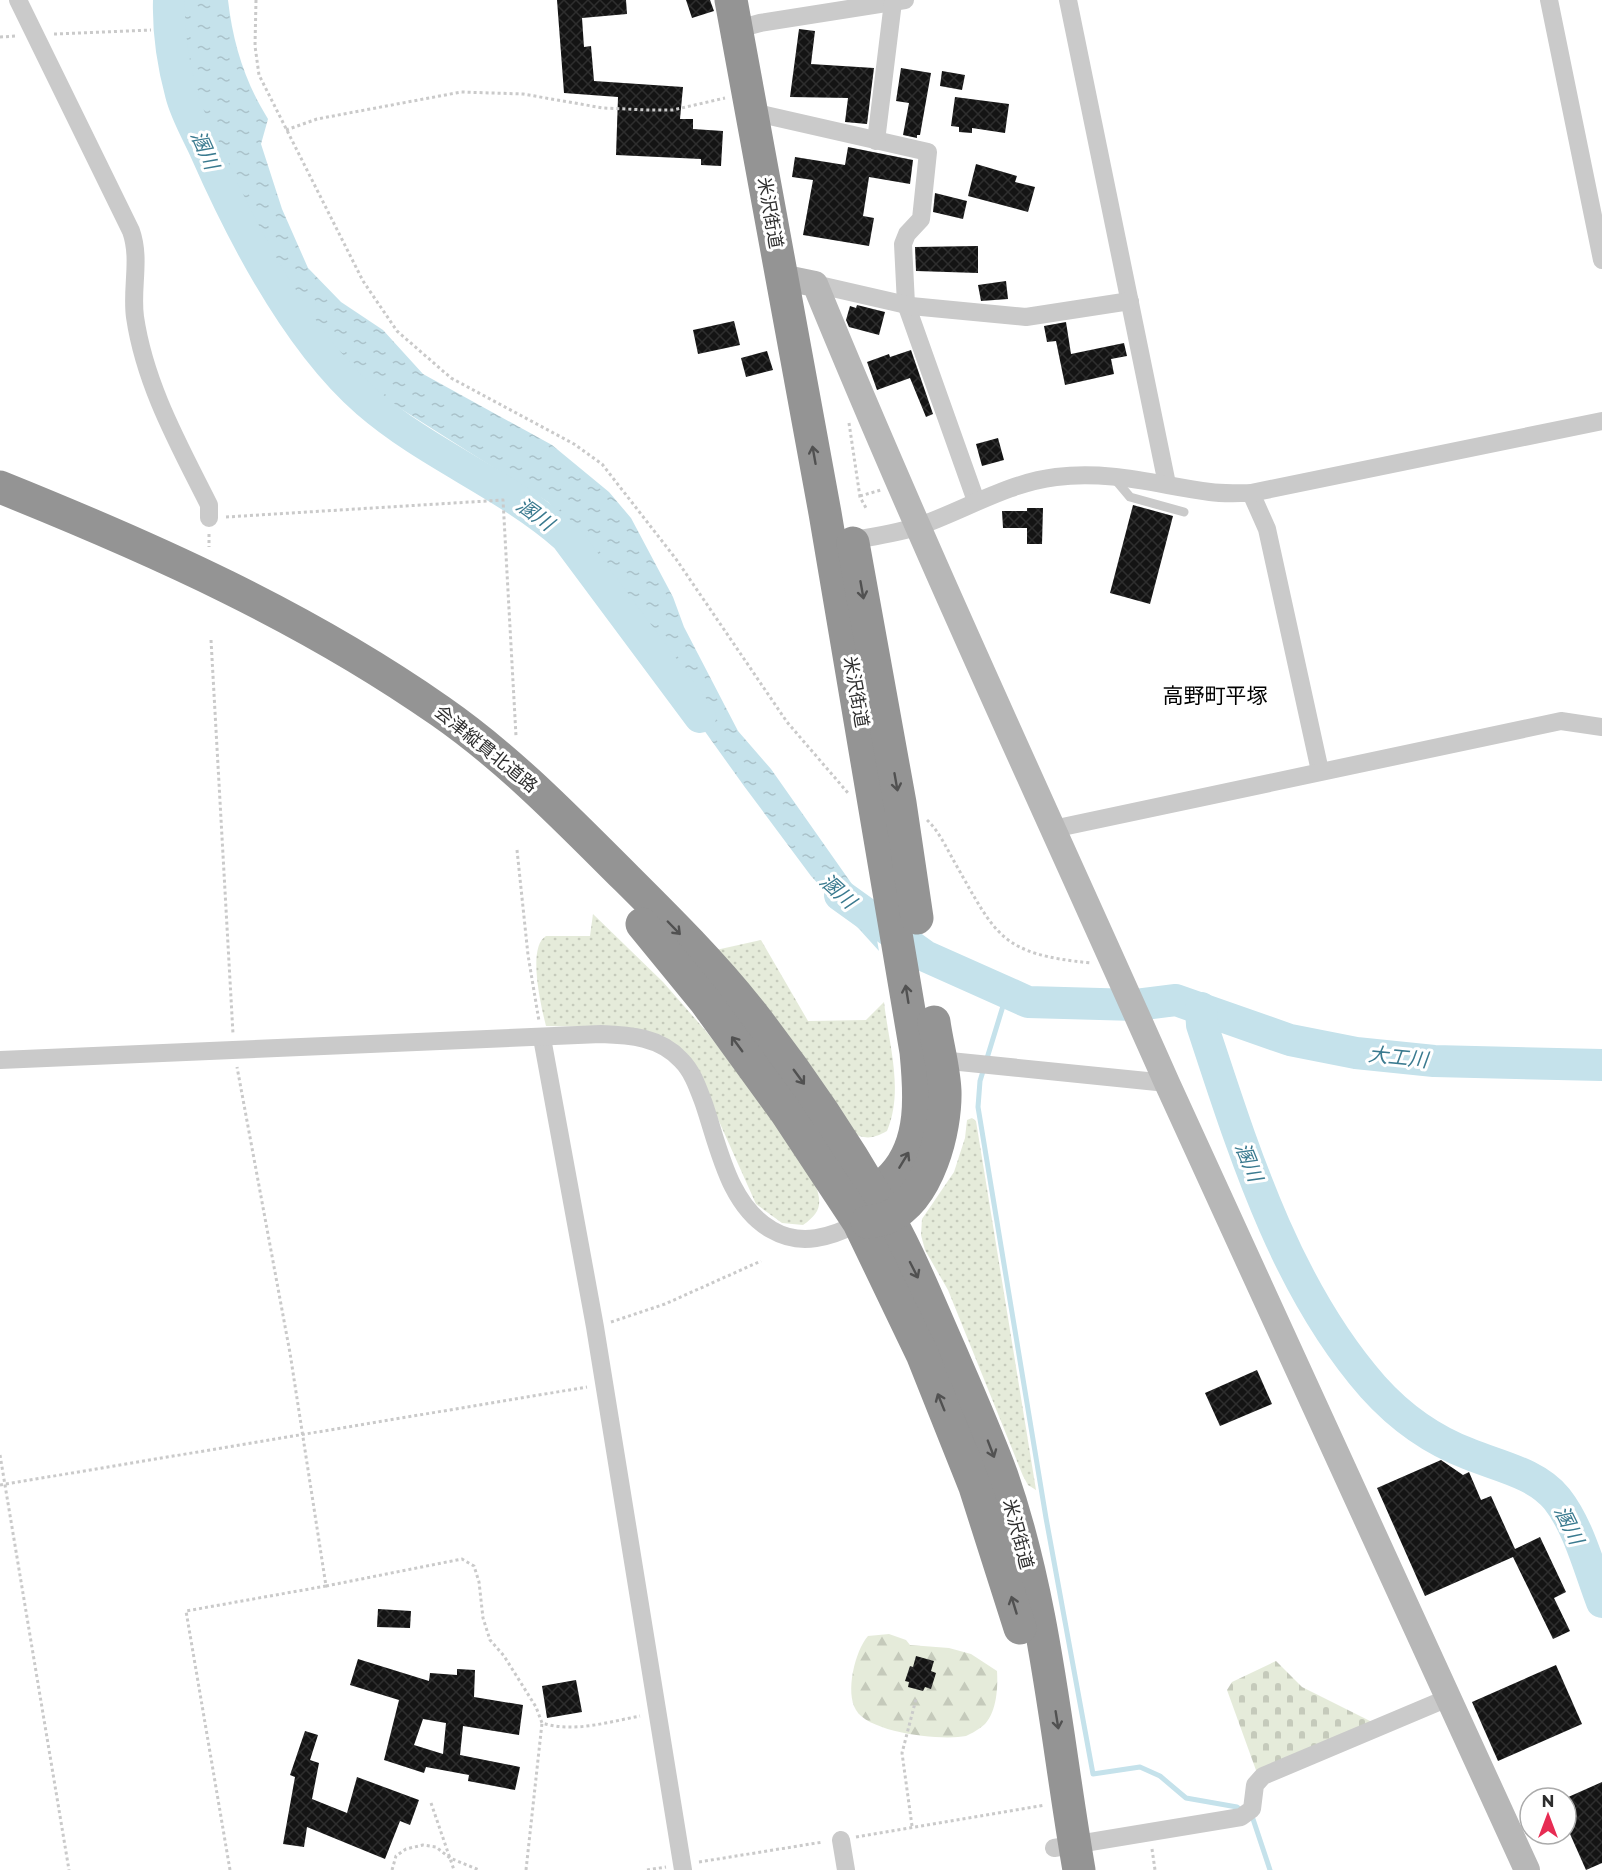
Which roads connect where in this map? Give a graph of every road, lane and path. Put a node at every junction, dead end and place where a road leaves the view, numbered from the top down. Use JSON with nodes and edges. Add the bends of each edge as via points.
{"nodes":[{"id":1,"x":18,"y":0,"type":"edge"},
{"id":2,"x":256,"y":0,"type":"edge"},
{"id":3,"x":1068,"y":0,"type":"edge"},
{"id":4,"x":1549,"y":0,"type":"edge"},
{"id":5,"x":898,"y":1,"type":"edge"},
{"id":6,"x":735,"y":15,"type":"edge"},
{"id":7,"x":151,"y":30,"type":"dead end"},
{"id":8,"x":34,"y":35,"type":"junction"},
{"id":9,"x":750,"y":102,"type":"junction"},
{"id":10,"x":286,"y":130,"type":"junction"},
{"id":11,"x":876,"y":141,"type":"junction"},
{"id":12,"x":1602,"y":260,"type":"edge"},
{"id":13,"x":797,"y":280,"type":"junction"},
{"id":14,"x":1130,"y":301,"type":"junction"},
{"id":15,"x":906,"y":304,"type":"junction"},
{"id":16,"x":1602,"y":421,"type":"edge"},
{"id":17,"x":1112,"y":476,"type":"junction"},
{"id":18,"x":1167,"y":484,"type":"junction"},
{"id":19,"x":0,"y":487,"type":"edge"},
{"id":20,"x":1251,"y":493,"type":"junction"},
{"id":21,"x":0,"y":500,"type":"edge"},
{"id":22,"x":976,"y":501,"type":"junction"},
{"id":23,"x":1184,"y":512,"type":"dead end"},
{"id":24,"x":209,"y":518,"type":"joint"},
{"id":25,"x":918,"y":527,"type":"junction"},
{"id":26,"x":842,"y":542,"type":"junction"},
{"id":27,"x":211,"y":640,"type":"dead end"},
{"id":28,"x":1602,"y":727,"type":"edge"},
{"id":29,"x":516,"y":736,"type":"dead end"},
{"id":30,"x":1320,"y":771,"type":"junction"},
{"id":31,"x":875,"y":806,"type":"junction"},
{"id":32,"x":924,"y":817,"type":"dead end"},
{"id":33,"x":1053,"y":829,"type":"junction"},
{"id":34,"x":517,"y":850,"type":"dead end"},
{"id":35,"x":901,"y":891,"type":"junction"},
{"id":36,"x":1115,"y":963,"type":"junction"},
{"id":37,"x":542,"y":1038,"type":"junction"},
{"id":38,"x":234,"y":1049,"type":"junction"},
{"id":39,"x":932,"y":1055,"type":"junction"},
{"id":40,"x":0,"y":1060,"type":"edge"},
{"id":41,"x":1167,"y":1083,"type":"junction"},
{"id":42,"x":843,"y":1170,"type":"junction"},
{"id":43,"x":873,"y":1211,"type":"junction"},
{"id":44,"x":761,"y":1261,"type":"dead end"},
{"id":45,"x":595,"y":1327,"type":"junction"},
{"id":46,"x":603,"y":1384,"type":"junction"},
{"id":47,"x":303,"y":1435,"type":"junction"},
{"id":48,"x":0,"y":1455,"type":"edge"},
{"id":49,"x":0,"y":1485,"type":"edge"},
{"id":50,"x":5,"y":1485,"type":"junction"},
{"id":51,"x":326,"y":1586,"type":"junction"},
{"id":52,"x":1448,"y":1698,"type":"junction"},
{"id":53,"x":916,"y":1699,"type":"dead end"},
{"id":54,"x":657,"y":1713,"type":"junction"},
{"id":55,"x":542,"y":1723,"type":"junction"},
{"id":56,"x":431,"y":1803,"type":"dead end"},
{"id":57,"x":912,"y":1827,"type":"dead end"},
{"id":58,"x":841,"y":1840,"type":"dead end"},
{"id":59,"x":450,"y":1858,"type":"junction"},
{"id":60,"x":1067,"y":1858,"type":"edge"},
{"id":61,"x":69,"y":1870,"type":"edge"},
{"id":62,"x":230,"y":1870,"type":"edge"},
{"id":63,"x":392,"y":1870,"type":"edge"},
{"id":64,"x":454,"y":1870,"type":"edge"},
{"id":65,"x":479,"y":1870,"type":"edge"},
{"id":66,"x":526,"y":1870,"type":"edge"},
{"id":67,"x":683,"y":1870,"type":"edge"},
{"id":68,"x":846,"y":1870,"type":"edge"},
{"id":69,"x":1527,"y":1870,"type":"edge"}],
"edges":[{"from":1,"to":8,"type":"street"},
{"from":2,"to":10,"type":"path","via":[[259,75]]},
{"from":3,"to":14,"type":"street"},
{"from":4,"to":12,"type":"street"},
{"from":5,"to":6,"type":"street"},
{"from":5,"to":11,"type":"street"},
{"from":6,"to":9,"type":"highway","name":"米沢街道"},
{"from":7,"to":8,"type":"path"},
{"from":8,"to":24,"type":"street","via":[[131,231],[136,246],[135,316],[157,400],[209,505]]},
{"from":9,"to":10,"type":"path","via":[[648,110],[603,108],[523,94],[461,92],[317,118]]},
{"from":9,"to":11,"type":"street"},
{"from":9,"to":13,"type":"highway","name":"米沢街道","via":[[758,145]]},
{"from":10,"to":31,"type":"path","via":[[363,281],[397,331],[451,378],[574,444],[602,464],[676,559],[787,722],[844,791]]},
{"from":11,"to":15,"type":"street","via":[[928,152],[921,219],[903,244]]},
{"from":13,"to":15,"type":"street"},
{"from":13,"to":25,"type":"street"},
{"from":13,"to":26,"type":"highway","name":"米沢街道"},
{"from":14,"to":15,"type":"street","via":[[1026,317]]},
{"from":14,"to":18,"type":"street"},
{"from":15,"to":22,"type":"street"},
{"from":16,"to":20,"type":"street"},
{"from":17,"to":18,"type":"street"},
{"from":17,"to":22,"type":"street","via":[[1054,477]]},
{"from":17,"to":23,"type":"lane","via":[[1130,496]]},
{"from":18,"to":20,"type":"street","via":[[1212,493]]},
{"from":19,"to":42,"type":"highway","name":"会津縦貫北道路","one_way":true,"via":[[122,536],[264,604],[379,670],[479,739],[546,798],[726,984],[798,1076]]},
{"from":20,"to":30,"type":"street","via":[[1267,529]]},
{"from":42,"to":21,"type":"highway","name":"会津縦貫北道路","one_way":true,"via":[[785,1111],[656,941],[562,842],[465,755],[370,686],[258,616],[189,580]]},
{"from":22,"to":25,"type":"street"},
{"from":24,"to":29,"type":"path","via":[[503,500]]},
{"from":25,"to":26,"type":"street"},
{"from":25,"to":33,"type":"street"},
{"from":26,"to":31,"type":"highway","name":"米沢街道"},
{"from":26,"to":35,"type":"highway","name":"米沢街道","one_way":true},
{"from":27,"to":38,"type":"path"},
{"from":28,"to":30,"type":"street","via":[[1561,720]]},
{"from":30,"to":33,"type":"street"},
{"from":31,"to":35,"type":"highway","name":"米沢街道"},
{"from":32,"to":36,"type":"path","via":[[945,845],[994,930],[1023,951],[1034,954]]},
{"from":33,"to":36,"type":"street"},
{"from":34,"to":37,"type":"path"},
{"from":35,"to":39,"type":"highway","name":"米沢街道"},
{"from":36,"to":41,"type":"street"},
{"from":37,"to":38,"type":"street"},
{"from":37,"to":43,"type":"street","via":[[626,1035],[653,1041],[672,1051],[698,1085],[736,1194],[756,1220],[785,1236],[811,1240],[826,1237]]},
{"from":37,"to":45,"type":"street"},
{"from":38,"to":40,"type":"street"},
{"from":38,"to":47,"type":"path"},
{"from":39,"to":41,"type":"street"},
{"from":39,"to":43,"type":"highway","name":"米沢街道","via":[[910,1148]]},
{"from":41,"to":52,"type":"street"},
{"from":42,"to":43,"type":"highway"},
{"from":43,"to":60,"type":"highway","name":"米沢街道","via":[[922,1354],[975,1487],[1018,1620]]},
{"from":44,"to":45,"type":"path","via":[[665,1304]]},
{"from":45,"to":46,"type":"street"},
{"from":46,"to":47,"type":"path"},
{"from":46,"to":54,"type":"street"},
{"from":47,"to":50,"type":"path"},
{"from":47,"to":51,"type":"path"},
{"from":48,"to":50,"type":"path"},
{"from":49,"to":50,"type":"path"},
{"from":50,"to":61,"type":"path"},
{"from":51,"to":55,"type":"path","via":[[462,1559],[474,1566],[490,1640],[536,1707]]},
{"from":51,"to":62,"type":"path","via":[[186,1611]]},
{"from":52,"to":60,"type":"street","via":[[1263,1776],[1255,1785],[1252,1809],[1240,1817]]},
{"from":52,"to":69,"type":"street"},
{"from":53,"to":57,"type":"path","via":[[902,1753]]},
{"from":54,"to":55,"type":"path","via":[[579,1728]]},
{"from":54,"to":67,"type":"street"},
{"from":55,"to":66,"type":"path"},
{"from":56,"to":59,"type":"path"},
{"from":58,"to":68,"type":"street"},
{"from":59,"to":63,"type":"path","via":[[436,1847],[423,1845],[396,1856]]},
{"from":59,"to":64,"type":"path"},
{"from":59,"to":65,"type":"path"}]}
